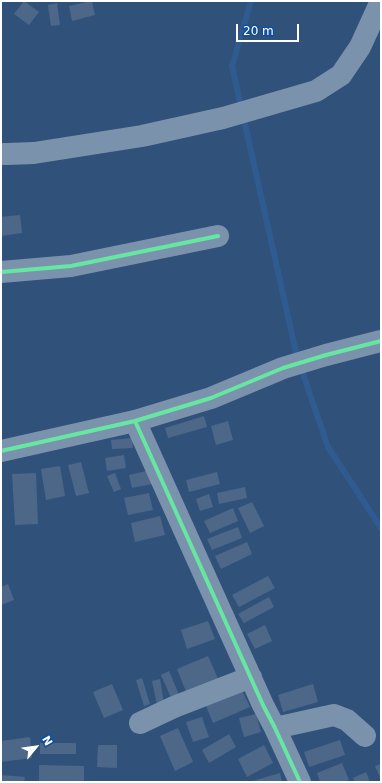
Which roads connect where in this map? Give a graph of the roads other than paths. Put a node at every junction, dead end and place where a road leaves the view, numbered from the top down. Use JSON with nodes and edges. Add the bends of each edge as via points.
{"nodes":[{"id":1,"x":381,"y":1,"type":"edge"},
{"id":2,"x":1,"y":154,"type":"edge"},
{"id":3,"x":218,"y":236,"type":"dead end"},
{"id":4,"x":1,"y":272,"type":"edge"},
{"id":5,"x":381,"y":341,"type":"edge"},
{"id":6,"x":135,"y":421,"type":"junction"},
{"id":7,"x":1,"y":451,"type":"edge"},
{"id":8,"x":251,"y":677,"type":"junction"},
{"id":9,"x":140,"y":723,"type":"dead end"},
{"id":10,"x":275,"y":728,"type":"junction"},
{"id":11,"x":365,"y":736,"type":"dead end"},
{"id":12,"x":300,"y":782,"type":"edge"}],
"edges":[{"from":1,"to":2,"type":"street","via":[[360,47],[341,75],[316,91],[223,118],[142,136],[34,153]]},
{"from":3,"to":4,"type":"street","via":[[72,266]]},
{"from":5,"to":6,"type":"street","via":[[283,368],[211,398]]},
{"from":6,"to":7,"type":"street"},
{"from":6,"to":8,"type":"street"},
{"from":8,"to":9,"type":"street"},
{"from":8,"to":10,"type":"street"},
{"from":10,"to":11,"type":"street","via":[[334,715],[347,720]]},
{"from":10,"to":12,"type":"street"}]}
